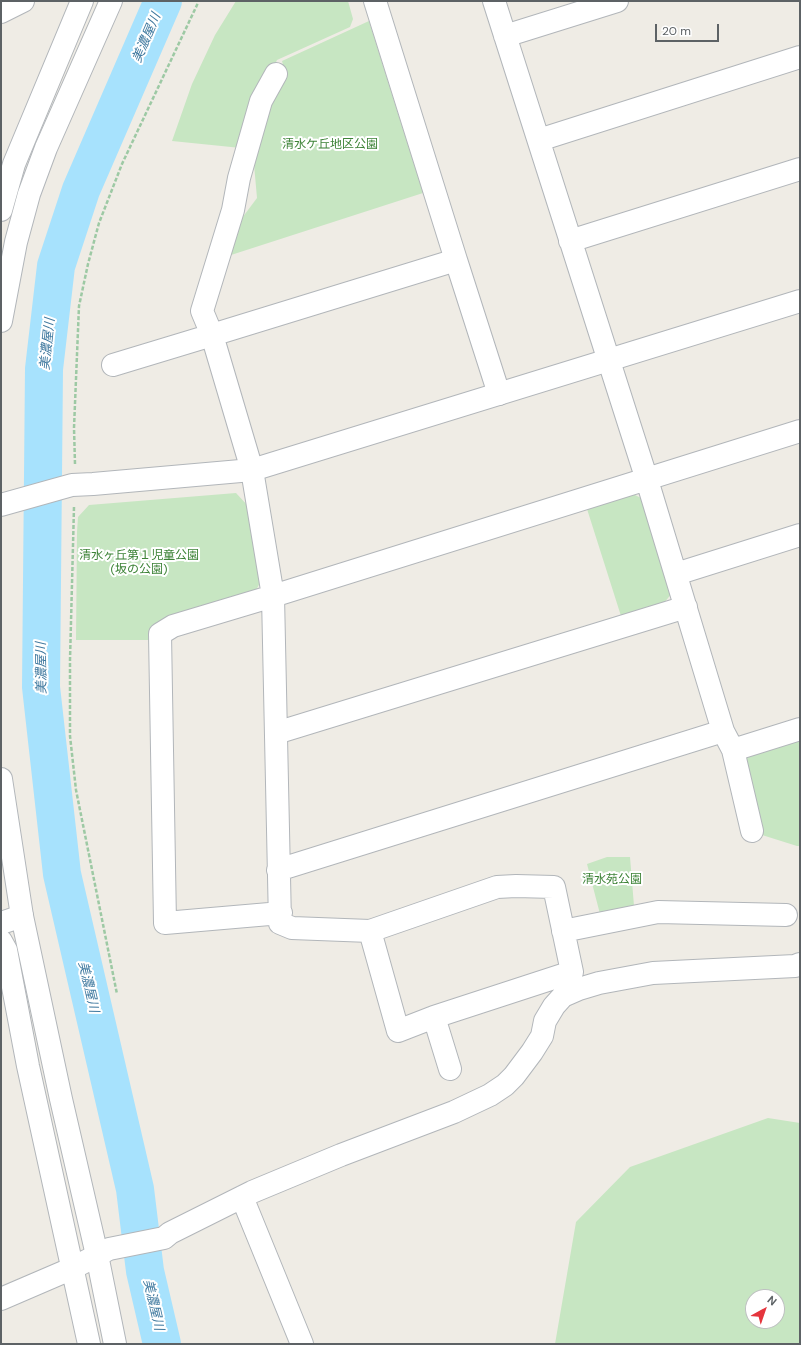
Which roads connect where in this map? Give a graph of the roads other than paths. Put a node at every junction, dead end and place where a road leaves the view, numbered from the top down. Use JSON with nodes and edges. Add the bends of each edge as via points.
{"nodes":[{"id":1,"x":23,"y":1,"type":"edge"},
{"id":2,"x":82,"y":1,"type":"edge"},
{"id":3,"x":111,"y":1,"type":"edge"},
{"id":4,"x":375,"y":1,"type":"edge"},
{"id":5,"x":494,"y":1,"type":"edge"},
{"id":6,"x":617,"y":1,"type":"edge"},
{"id":7,"x":1,"y":12,"type":"edge"},
{"id":8,"x":505,"y":36,"type":"junction"},
{"id":9,"x":800,"y":57,"type":"edge"},
{"id":10,"x":276,"y":74,"type":"dead end"},
{"id":11,"x":539,"y":140,"type":"junction"},
{"id":12,"x":800,"y":169,"type":"edge"},
{"id":13,"x":1,"y":210,"type":"edge"},
{"id":14,"x":570,"y":241,"type":"junction"},
{"id":15,"x":456,"y":260,"type":"junction"},
{"id":16,"x":800,"y":301,"type":"edge"},
{"id":17,"x":1,"y":321,"type":"edge"},
{"id":18,"x":212,"y":335,"type":"junction"},
{"id":19,"x":608,"y":360,"type":"junction"},
{"id":20,"x":113,"y":365,"type":"dead end"},
{"id":21,"x":498,"y":394,"type":"junction"},
{"id":22,"x":800,"y":431,"type":"edge"},
{"id":23,"x":252,"y":470,"type":"junction"},
{"id":24,"x":647,"y":480,"type":"junction"},
{"id":25,"x":9,"y":503,"type":"edge"},
{"id":26,"x":800,"y":535,"type":"edge"},
{"id":27,"x":676,"y":574,"type":"junction"},
{"id":28,"x":273,"y":596,"type":"junction"},
{"id":29,"x":686,"y":606,"type":"junction"},
{"id":30,"x":800,"y":729,"type":"edge"},
{"id":31,"x":276,"y":733,"type":"junction"},
{"id":32,"x":728,"y":741,"type":"junction"},
{"id":33,"x":1,"y":779,"type":"edge"},
{"id":34,"x":752,"y":831,"type":"dead end"},
{"id":35,"x":278,"y":870,"type":"junction"},
{"id":36,"x":280,"y":914,"type":"junction"},
{"id":37,"x":786,"y":915,"type":"dead end"},
{"id":38,"x":22,"y":916,"type":"junction"},
{"id":39,"x":1,"y":923,"type":"edge"},
{"id":40,"x":370,"y":932,"type":"junction"},
{"id":41,"x":563,"y":932,"type":"junction"},
{"id":42,"x":1,"y":941,"type":"edge"},
{"id":43,"x":800,"y":964,"type":"edge"},
{"id":44,"x":434,"y":1017,"type":"junction"},
{"id":45,"x":450,"y":1069,"type":"dead end"},
{"id":46,"x":242,"y":1197,"type":"junction"},
{"id":47,"x":103,"y":1252,"type":"junction"},
{"id":48,"x":72,"y":1268,"type":"junction"},
{"id":49,"x":1,"y":1299,"type":"edge"},
{"id":50,"x":89,"y":1344,"type":"edge"},
{"id":51,"x":115,"y":1344,"type":"edge"},
{"id":52,"x":302,"y":1344,"type":"edge"}],
"edges":[{"from":1,"to":7,"type":"street"},
{"from":2,"to":13,"type":"street","via":[[14,164]]},
{"from":3,"to":17,"type":"street","via":[[52,133],[29,194],[16,242]]},
{"from":4,"to":15,"type":"street"},
{"from":5,"to":8,"type":"street"},
{"from":6,"to":8,"type":"street"},
{"from":8,"to":11,"type":"street"},
{"from":9,"to":11,"type":"street"},
{"from":10,"to":18,"type":"street","via":[[261,101],[239,178],[233,210],[202,311]]},
{"from":11,"to":14,"type":"street"},
{"from":12,"to":14,"type":"street"},
{"from":14,"to":19,"type":"street"},
{"from":15,"to":18,"type":"street"},
{"from":15,"to":21,"type":"street"},
{"from":16,"to":19,"type":"street"},
{"from":18,"to":20,"type":"street"},
{"from":18,"to":23,"type":"street"},
{"from":19,"to":21,"type":"street"},
{"from":19,"to":24,"type":"street"},
{"from":21,"to":23,"type":"street"},
{"from":22,"to":24,"type":"street"},
{"from":23,"to":25,"type":"street","via":[[72,485]]},
{"from":23,"to":28,"type":"street"},
{"from":24,"to":27,"type":"street"},
{"from":24,"to":28,"type":"street"},
{"from":26,"to":27,"type":"street"},
{"from":27,"to":29,"type":"street"},
{"from":28,"to":31,"type":"street"},
{"from":28,"to":36,"type":"street","via":[[173,626],[160,634],[165,923]]},
{"from":29,"to":31,"type":"street"},
{"from":29,"to":32,"type":"street"},
{"from":30,"to":32,"type":"street"},
{"from":31,"to":35,"type":"street"},
{"from":32,"to":34,"type":"street"},
{"from":32,"to":35,"type":"street"},
{"from":33,"to":38,"type":"street"},
{"from":35,"to":36,"type":"street"},
{"from":36,"to":40,"type":"street","via":[[280,923],[292,928]]},
{"from":37,"to":41,"type":"street","via":[[658,912]]},
{"from":38,"to":39,"type":"street"},
{"from":38,"to":47,"type":"street","via":[[60,1099]]},
{"from":40,"to":41,"type":"street","via":[[497,887],[516,886],[554,887]]},
{"from":40,"to":44,"type":"street","via":[[398,1030]]},
{"from":41,"to":44,"type":"street","via":[[572,972]]},
{"from":42,"to":48,"type":"street","via":[[6,950],[28,1066]]},
{"from":43,"to":46,"type":"street","via":[[653,973],[579,989],[563,996],[554,1006],[545,1021],[542,1036],[523,1065],[505,1085],[490,1095],[454,1112],[313,1166]]},
{"from":44,"to":45,"type":"street"},
{"from":46,"to":47,"type":"street","via":[[164,1238]]},
{"from":46,"to":52,"type":"street"},
{"from":47,"to":48,"type":"street"},
{"from":47,"to":51,"type":"street"},
{"from":48,"to":49,"type":"street"},
{"from":48,"to":50,"type":"street"}]}
